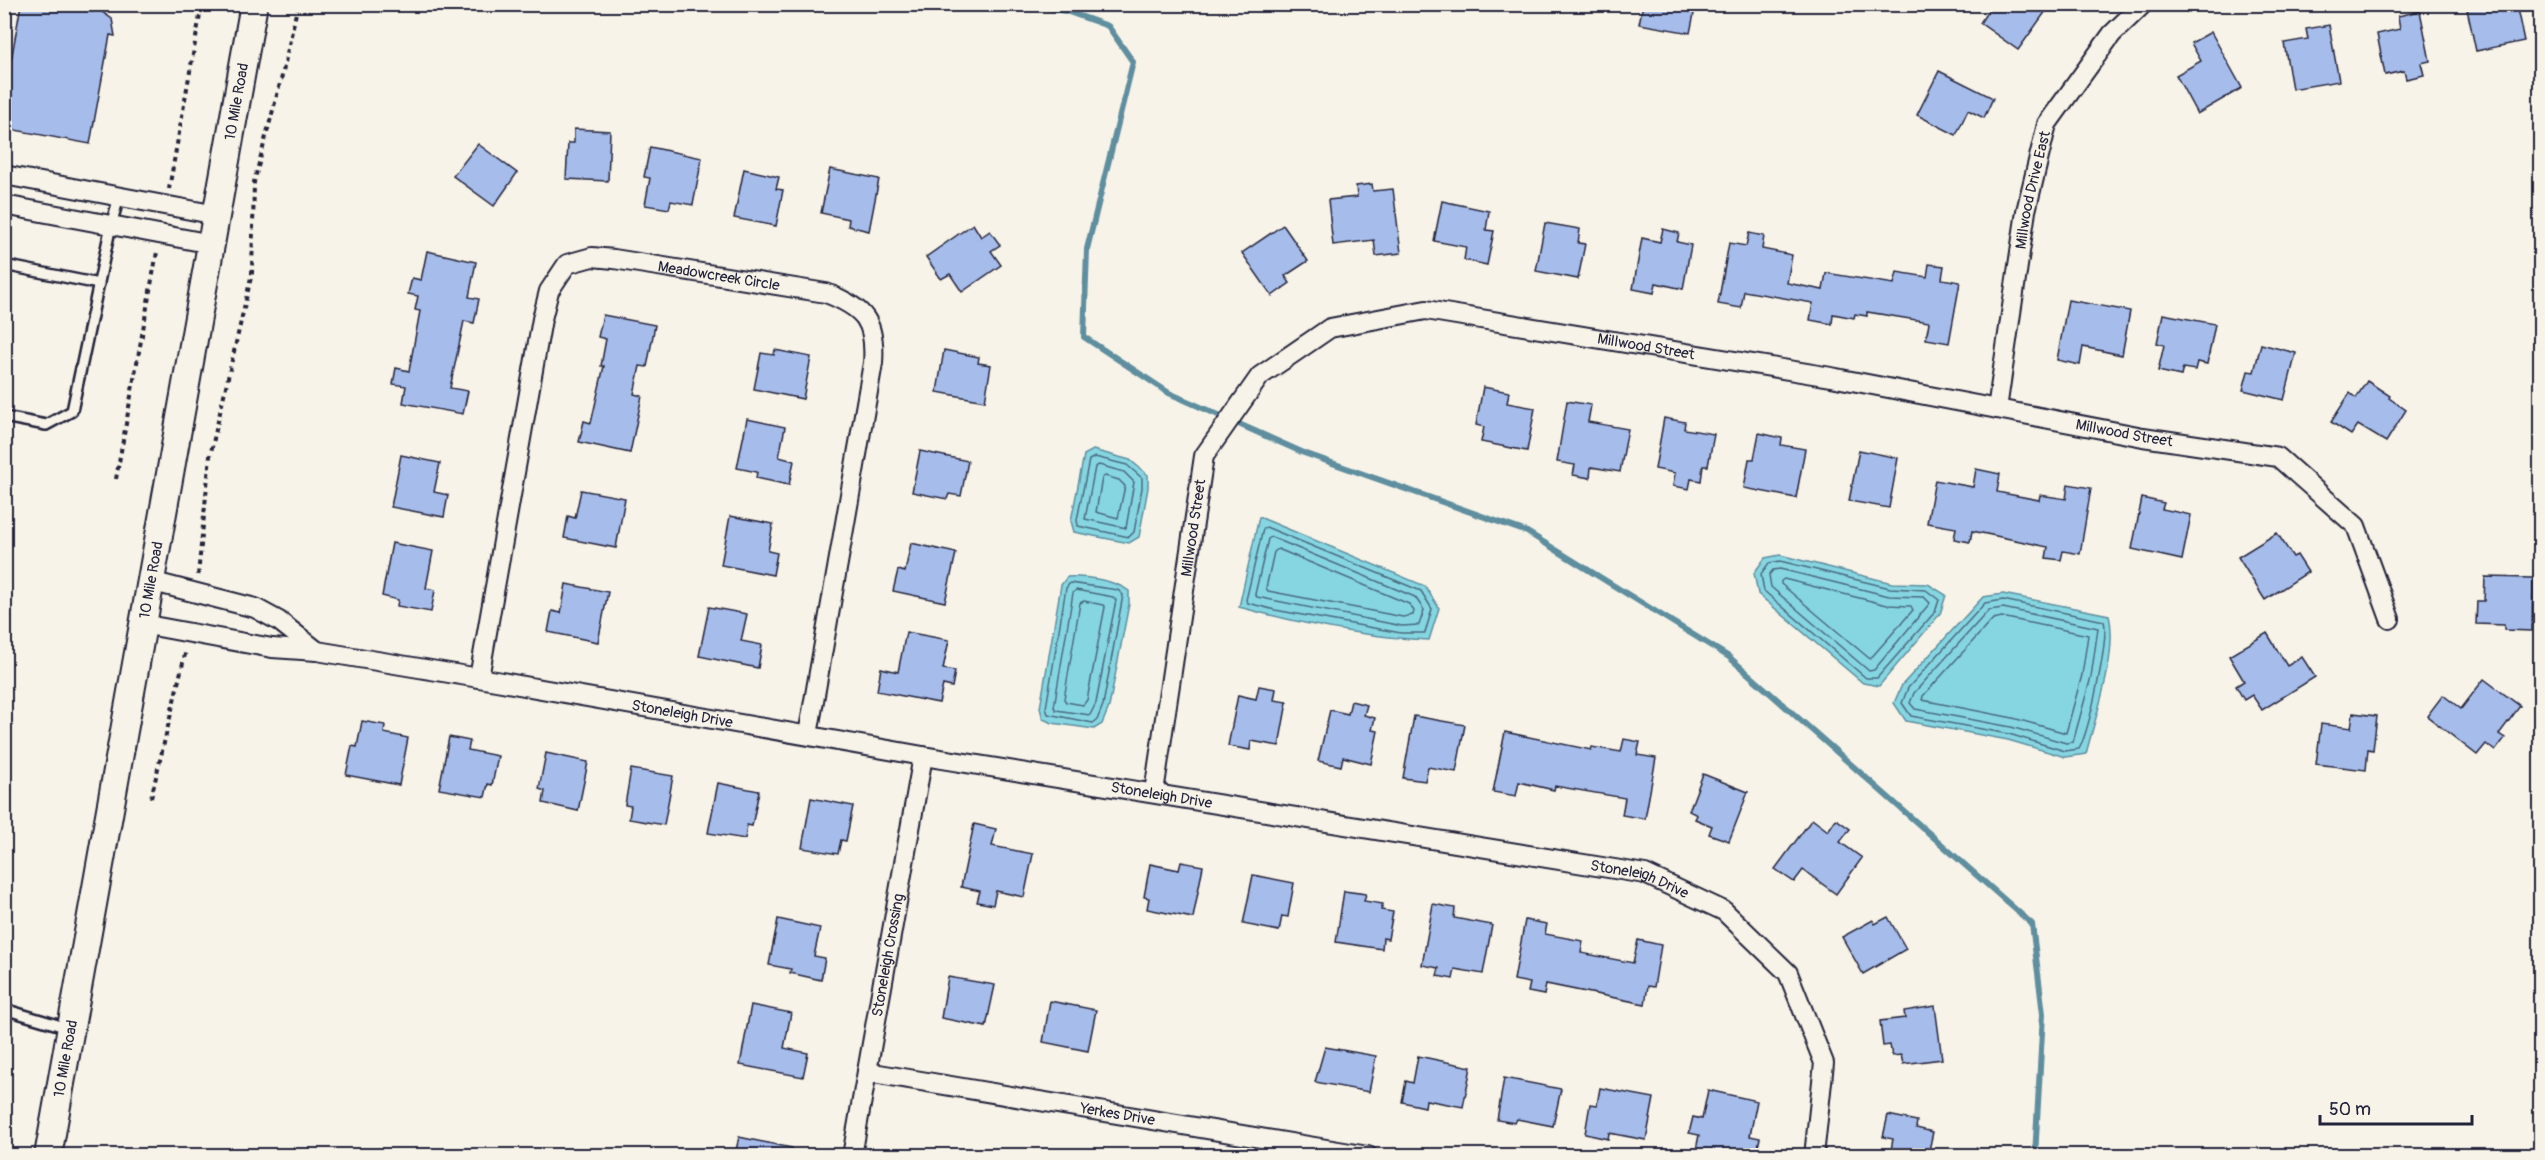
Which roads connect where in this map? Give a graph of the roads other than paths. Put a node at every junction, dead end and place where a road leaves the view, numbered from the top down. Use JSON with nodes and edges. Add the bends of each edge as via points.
{"nodes":[{"id":1,"x":254,"y":4,"type":"edge"},
{"id":2,"x":2143,"y":4,"type":"edge"},
{"id":3,"x":4,"y":175,"type":"edge"},
{"id":4,"x":119,"y":197,"type":"junction"},
{"id":5,"x":4,"y":205,"type":"edge"},
{"id":6,"x":217,"y":215,"type":"junction"},
{"id":7,"x":111,"y":225,"type":"junction"},
{"id":8,"x":212,"y":244,"type":"junction"},
{"id":9,"x":4,"y":265,"type":"edge"},
{"id":10,"x":99,"y":284,"type":"junction"},
{"id":11,"x":1997,"y":409,"type":"junction"},
{"id":12,"x":4,"y":417,"type":"edge"},
{"id":13,"x":150,"y":581,"type":"junction"},
{"id":14,"x":2390,"y":619,"type":"dead end"},
{"id":15,"x":142,"y":624,"type":"junction"},
{"id":16,"x":317,"y":651,"type":"junction"},
{"id":17,"x":479,"y":678,"type":"junction"},
{"id":18,"x":808,"y":735,"type":"junction"},
{"id":19,"x":923,"y":756,"type":"junction"},
{"id":20,"x":1154,"y":792,"type":"junction"},
{"id":21,"x":4,"y":1009,"type":"edge"},
{"id":22,"x":70,"y":1029,"type":"junction"},
{"id":23,"x":867,"y":1072,"type":"junction"},
{"id":24,"x":48,"y":1155,"type":"edge"},
{"id":25,"x":852,"y":1155,"type":"edge"},
{"id":26,"x":1368,"y":1155,"type":"edge"},
{"id":27,"x":1814,"y":1155,"type":"edge"}],
"edges":[{"from":1,"to":6,"type":"main road","name":"10 Mile Road"},
{"from":2,"to":11,"type":"street","name":"Millwood Drive East","via":[[2112,34],[2047,124],[2026,211]]},
{"from":3,"to":4,"type":"street"},
{"from":4,"to":6,"type":"street"},
{"from":4,"to":7,"type":"lane"},
{"from":5,"to":7,"type":"street"},
{"from":6,"to":8,"type":"main road","name":"10 Mile Road"},
{"from":7,"to":8,"type":"street"},
{"from":7,"to":10,"type":"lane"},
{"from":8,"to":13,"type":"main road","name":"10 Mile Road"},
{"from":9,"to":10,"type":"lane"},
{"from":10,"to":12,"type":"lane","via":[[72,411],[46,425]]},
{"from":11,"to":14,"type":"street","name":"Millwood Street","via":[[2278,457],[2356,526]]},
{"from":11,"to":20,"type":"street","name":"Millwood Street","via":[[1831,377],[1426,310],[1330,328],[1260,376],[1204,456]]},
{"from":13,"to":15,"type":"main road","name":"10 Mile Road"},
{"from":13,"to":16,"type":"street","name":"Stoneleigh Drive","via":[[255,608]]},
{"from":15,"to":16,"type":"street","name":"Stoneleigh Drive","via":[[272,648]]},
{"from":15,"to":22,"type":"main road","name":"10 Mile Road"},
{"from":16,"to":17,"type":"street","name":"Stoneleigh Drive"},
{"from":17,"to":18,"type":"street","name":"Stoneleigh Drive"},
{"from":17,"to":18,"type":"street","name":"Meadowcreek Circle","via":[[542,319],[549,291],[567,264],[592,257],[614,259],[826,293],[849,302],[867,318],[875,340]]},
{"from":18,"to":19,"type":"street","name":"Stoneleigh Drive"},
{"from":19,"to":20,"type":"street","name":"Stoneleigh Drive"},
{"from":19,"to":23,"type":"street","name":"Stoneleigh Crossing"},
{"from":20,"to":27,"type":"street","name":"Stoneleigh Drive","via":[[1645,874],[1724,911],[1788,973],[1824,1063]]},
{"from":21,"to":22,"type":"lane"},
{"from":22,"to":24,"type":"main road","name":"10 Mile Road"},
{"from":23,"to":25,"type":"street","name":"Stoneleigh Crossing"},
{"from":23,"to":26,"type":"street","name":"Yerkes Drive"}]}
